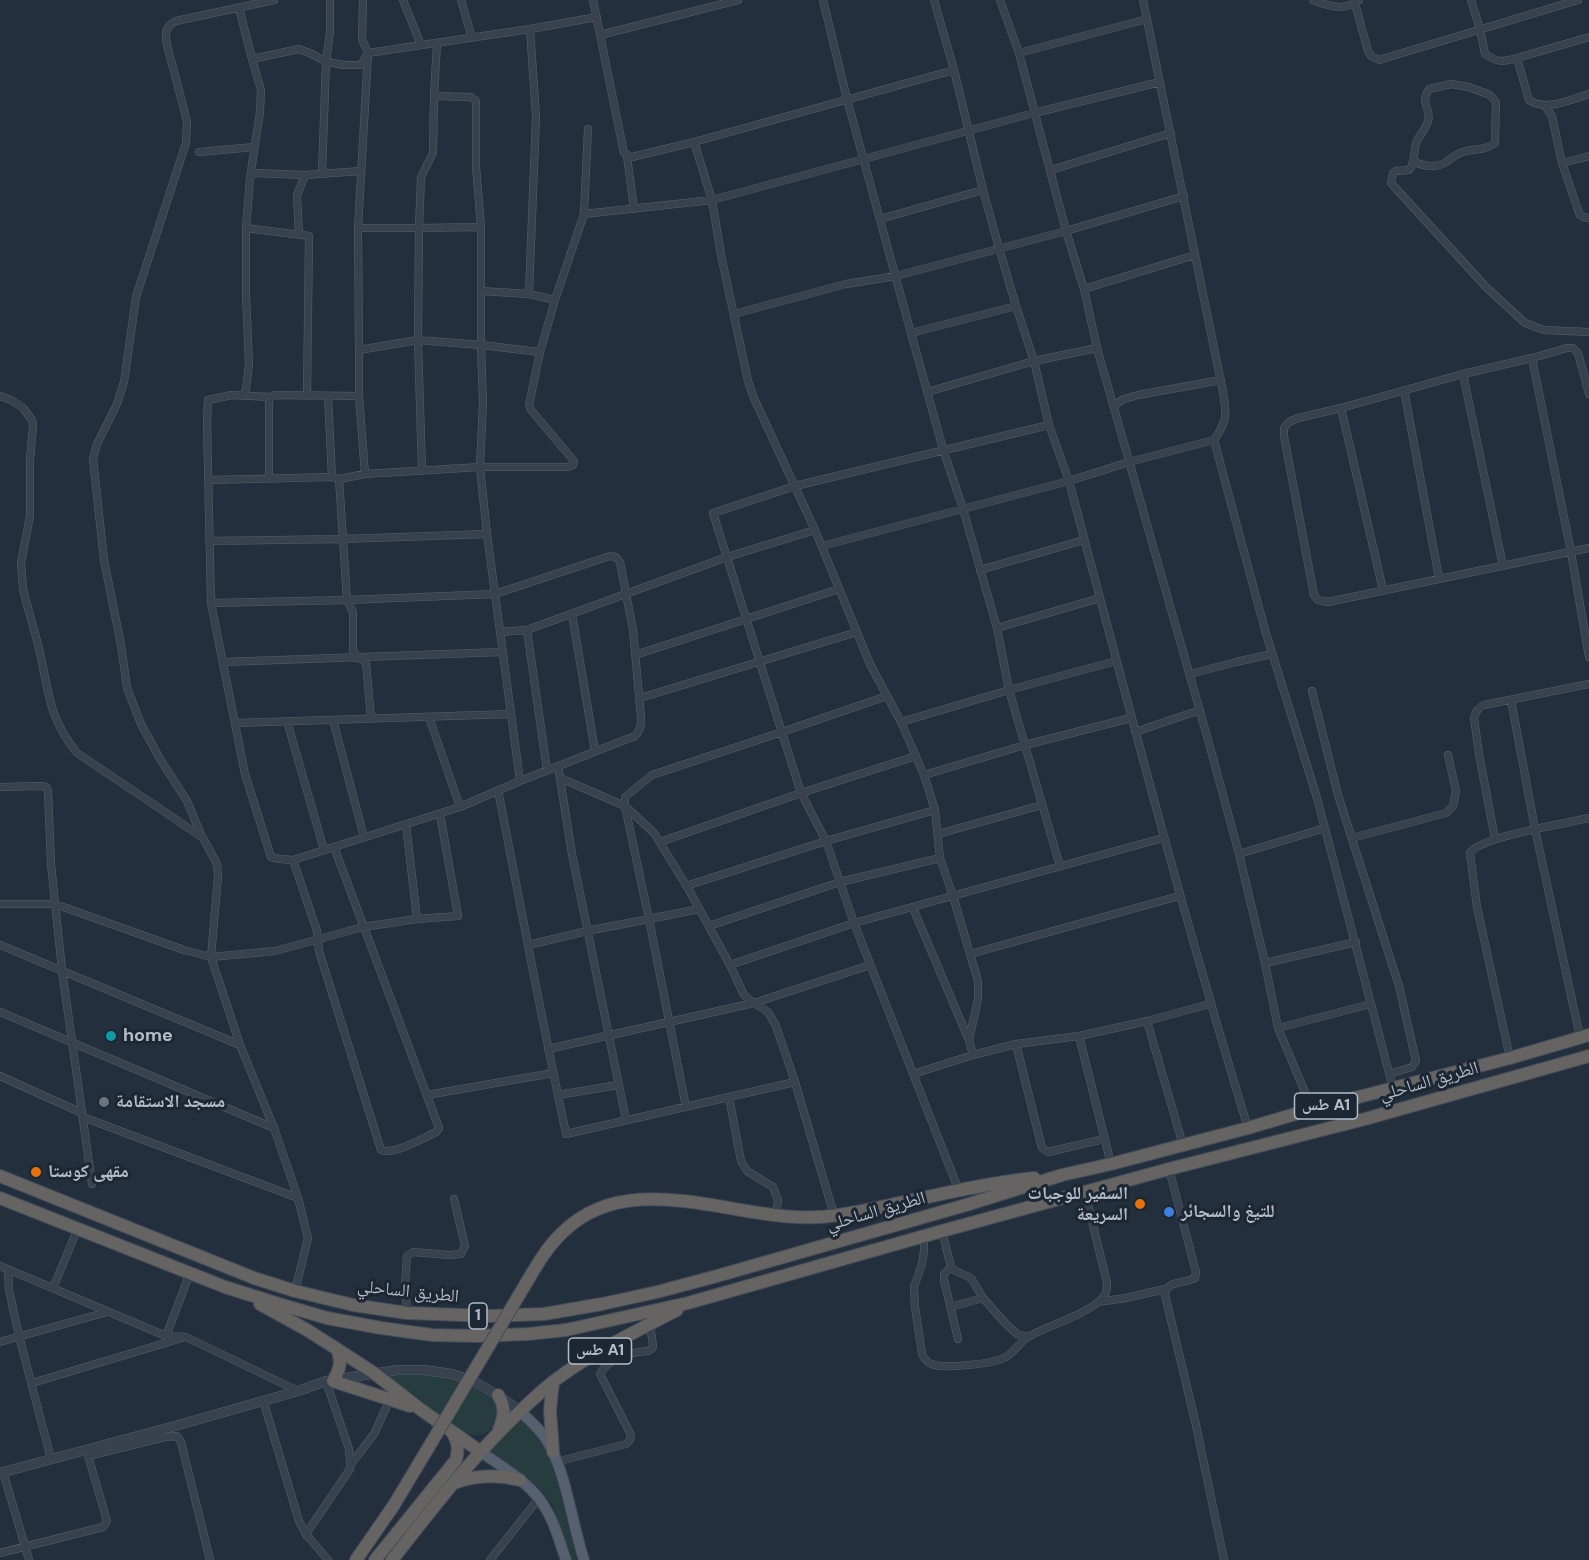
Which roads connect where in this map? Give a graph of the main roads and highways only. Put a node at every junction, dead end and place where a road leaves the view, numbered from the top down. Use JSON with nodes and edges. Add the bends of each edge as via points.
{"nodes":[{"id":1,"x":1585,"y":1036,"type":"edge"},
{"id":2,"x":1589,"y":1056,"type":"edge"},
{"id":3,"x":1062,"y":1175,"type":"junction"},
{"id":4,"x":0,"y":1176,"type":"edge"},
{"id":5,"x":0,"y":1198,"type":"edge"},
{"id":6,"x":225,"y":1287,"type":"junction"},
{"id":7,"x":688,"y":1303,"type":"junction"},
{"id":8,"x":338,"y":1349,"type":"junction"},
{"id":9,"x":554,"y":1382,"type":"junction"},
{"id":10,"x":498,"y":1395,"type":"road end"},
{"id":11,"x":420,"y":1409,"type":"junction"},
{"id":12,"x":520,"y":1411,"type":"junction"},
{"id":13,"x":451,"y":1431,"type":"junction"},
{"id":14,"x":498,"y":1434,"type":"junction"},
{"id":15,"x":481,"y":1452,"type":"junction"},
{"id":16,"x":555,"y":1457,"type":"junction"},
{"id":17,"x":520,"y":1480,"type":"junction"},
{"id":18,"x":453,"y":1483,"type":"junction"},
{"id":19,"x":356,"y":1560,"type":"edge"},
{"id":20,"x":375,"y":1560,"type":"edge"},
{"id":21,"x":392,"y":1560,"type":"edge"},
{"id":22,"x":566,"y":1560,"type":"edge"},
{"id":23,"x":584,"y":1560,"type":"edge"}],
"edges":[{"from":1,"to":3,"type":"highway","name":"الطريق الساحلي","number":"طس A1"},
{"from":2,"to":7,"type":"highway","name":"الطريق الساحلي","number":"طس A1"},
{"from":3,"to":4,"type":"highway","name":"الطريق الساحلي","number":"1","via":[[657,1292],[544,1314],[489,1316],[407,1314],[295,1291]]},
{"from":3,"to":19,"type":"highway","bridge":true,"via":[[818,1218],[776,1216],[681,1200],[633,1200],[586,1215],[563,1231],[544,1254],[394,1505]]},
{"from":5,"to":6,"type":"highway","name":"الطريق الساحلي","number":"1"},
{"from":6,"to":7,"type":"highway","name":"الطريق الساحلي","number":"1","via":[[327,1318],[432,1335],[566,1330]]},
{"from":6,"to":8,"type":"highway"},
{"from":7,"to":9,"type":"highway","name":"الطريق الساحلي","number":"طس A1","via":[[588,1358]]},
{"from":8,"to":11,"type":"highway"},
{"from":8,"to":11,"type":"highway","via":[[339,1370],[329,1381]]},
{"from":9,"to":12,"type":"highway","name":"الطريق الساحلي","number":"طس A1"},
{"from":9,"to":16,"type":"highway","via":[[550,1424]]},
{"from":10,"to":14,"type":"highway","via":[[504,1416]]},
{"from":11,"to":13,"type":"highway"},
{"from":12,"to":14,"type":"highway","name":"الطريق الساحلي","number":"طس A1"},
{"from":12,"to":16,"type":"main road","via":[[539,1431]]},
{"from":13,"to":15,"type":"highway"},
{"from":13,"to":20,"type":"highway","via":[[458,1445],[456,1460]]},
{"from":14,"to":15,"type":"highway","name":"الطريق الساحلي","number":"طس A1"},
{"from":15,"to":17,"type":"main road"},
{"from":15,"to":18,"type":"highway","name":"الطريق الساحلي","number":"طس A1"},
{"from":16,"to":23,"type":"main road"},
{"from":17,"to":18,"type":"highway","via":[[486,1475]]},
{"from":17,"to":22,"type":"main road","via":[[539,1498]]},
{"from":18,"to":21,"type":"highway","name":"الطريق الساحلي","number":"طس A1"}]}
